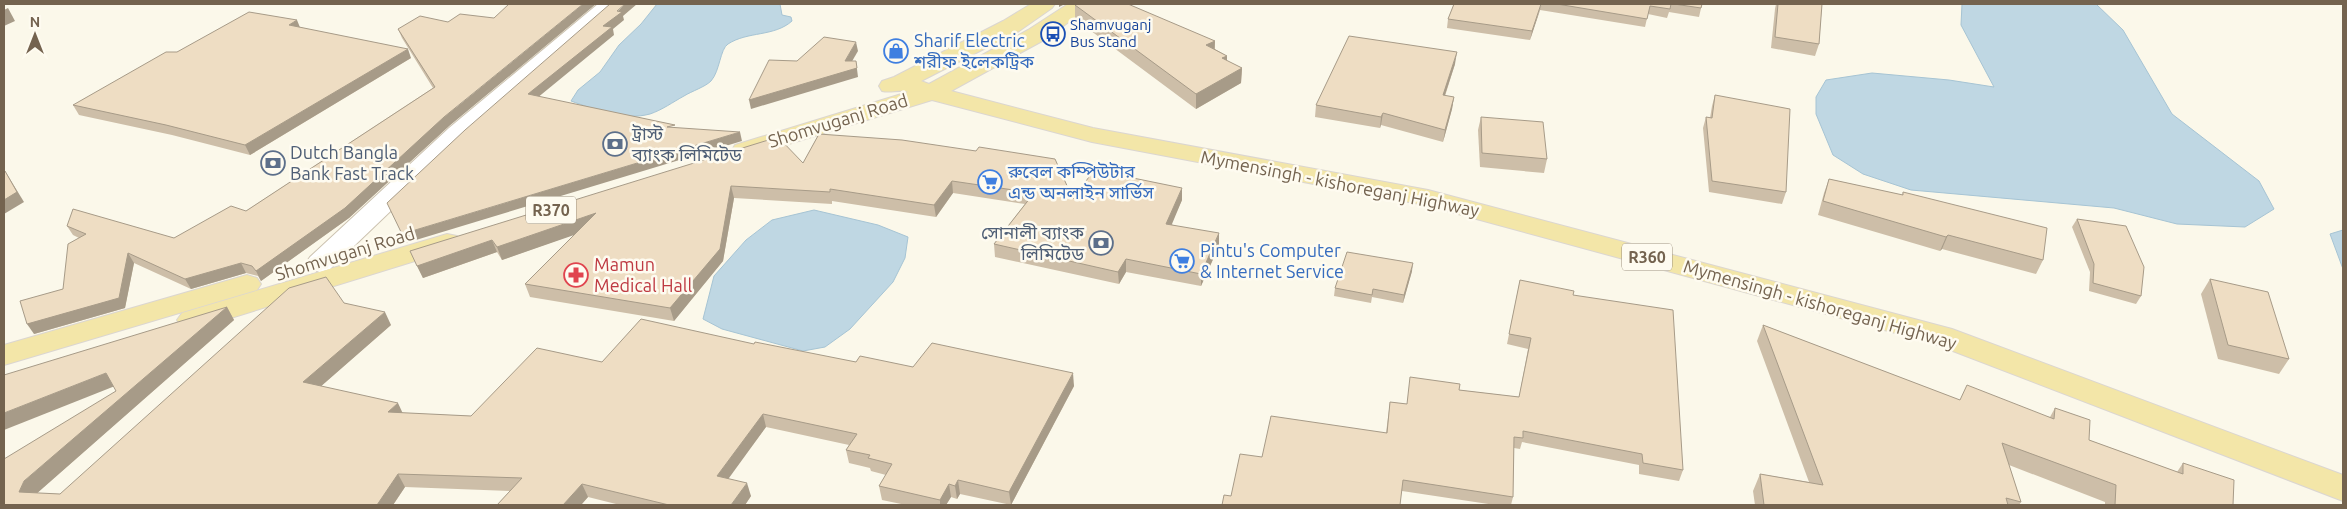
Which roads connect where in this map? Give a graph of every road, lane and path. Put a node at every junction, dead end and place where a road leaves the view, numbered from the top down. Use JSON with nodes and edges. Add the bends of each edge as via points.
{"nodes":[{"id":1,"x":610,"y":4,"type":"edge"},
{"id":2,"x":1045,"y":4,"type":"edge"},
{"id":3,"x":1081,"y":4,"type":"edge"},
{"id":4,"x":902,"y":82,"type":"junction"},
{"id":5,"x":931,"y":93,"type":"junction"},
{"id":6,"x":320,"y":263,"type":"junction"},
{"id":7,"x":287,"y":291,"type":"junction"},
{"id":8,"x":236,"y":336,"type":"edge"},
{"id":9,"x":4,"y":355,"type":"edge"},
{"id":10,"x":4,"y":379,"type":"edge"},
{"id":11,"x":2343,"y":488,"type":"edge"}],
"edges":[{"from":1,"to":6,"type":"street","via":[[458,133]]},
{"from":2,"to":4,"type":"main road","name":"Shomvuganj Road","via":[[1011,26]]},
{"from":3,"to":5,"type":"main road","name":"Shomvuganj Road","via":[[1036,35]]},
{"from":4,"to":5,"type":"main road"},
{"from":4,"to":5,"type":"main road","name":"Shomvuganj Road","via":[[722,148]]},
{"from":5,"to":11,"type":"main road","name":"Mymensingh - kishoreganj Highway","number":"R360","via":[[1092,136],[1428,198],[1942,336]]},
{"from":6,"to":7,"type":"main road","name":"Shomvuganj Road","via":[[463,228]]},
{"from":6,"to":9,"type":"main road","name":"Shomvuganj Road"},
{"from":7,"to":8,"type":"street"},
{"from":7,"to":10,"type":"main road","name":"Shomvuganj Road"}]}
